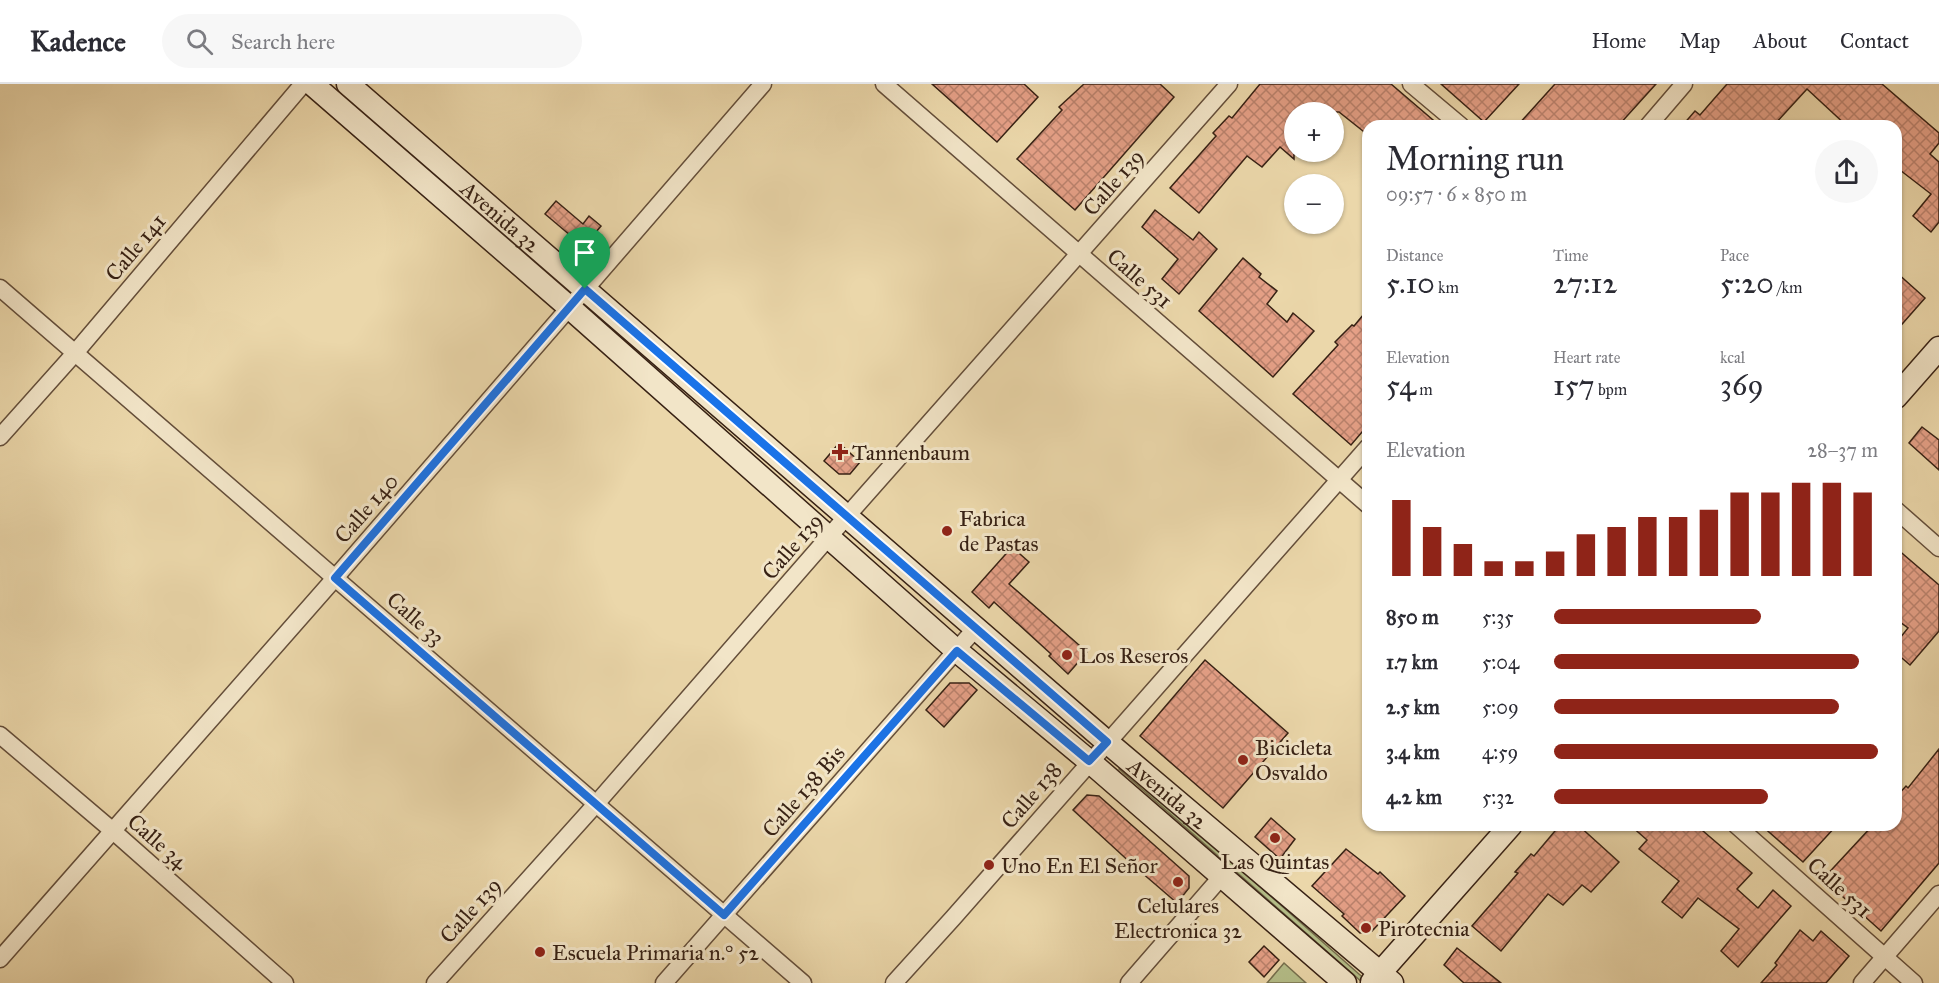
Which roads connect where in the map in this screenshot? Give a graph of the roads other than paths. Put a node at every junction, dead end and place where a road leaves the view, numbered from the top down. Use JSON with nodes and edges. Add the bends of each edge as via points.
{"nodes":[{"id":1,"x":303,"y":84,"type":"edge"},
{"id":2,"x":312,"y":84,"type":"edge"},
{"id":3,"x":348,"y":84,"type":"edge"},
{"id":4,"x":763,"y":84,"type":"edge"},
{"id":5,"x":884,"y":84,"type":"edge"},
{"id":6,"x":1229,"y":84,"type":"edge"},
{"id":7,"x":1411,"y":84,"type":"edge"},
{"id":8,"x":1684,"y":84,"type":"edge"},
{"id":9,"x":1454,"y":120,"type":"edge"},
{"id":10,"x":1653,"y":120,"type":"edge"},
{"id":11,"x":1079,"y":254,"type":"junction"},
{"id":12,"x":0,"y":288,"type":"edge"},
{"id":13,"x":585,"y":289,"type":"junction"},
{"id":14,"x":570,"y":308,"type":"junction"},
{"id":15,"x":1939,"y":348,"type":"edge"},
{"id":16,"x":75,"y":353,"type":"junction"},
{"id":17,"x":1902,"y":391,"type":"edge"},
{"id":18,"x":0,"y":437,"type":"edge"},
{"id":19,"x":1362,"y":454,"type":"edge"},
{"id":20,"x":1339,"y":480,"type":"junction"},
{"id":21,"x":1362,"y":500,"type":"edge"},
{"id":22,"x":1902,"y":515,"type":"edge"},
{"id":23,"x":847,"y":516,"type":"junction"},
{"id":24,"x":829,"y":539,"type":"junction"},
{"id":25,"x":1939,"y":548,"type":"edge"},
{"id":26,"x":335,"y":578,"type":"junction"},
{"id":27,"x":976,"y":628,"type":"junction"},
{"id":28,"x":957,"y":651,"type":"junction"},
{"id":29,"x":0,"y":735,"type":"edge"},
{"id":30,"x":1107,"y":742,"type":"junction"},
{"id":31,"x":1089,"y":761,"type":"junction"},
{"id":32,"x":596,"y":804,"type":"junction"},
{"id":33,"x":112,"y":831,"type":"junction"},
{"id":34,"x":1506,"y":831,"type":"edge"},
{"id":35,"x":1743,"y":831,"type":"edge"},
{"id":36,"x":1222,"y":876,"type":"junction"},
{"id":37,"x":1939,"y":894,"type":"edge"},
{"id":38,"x":724,"y":915,"type":"junction"},
{"id":39,"x":1884,"y":957,"type":"junction"},
{"id":40,"x":0,"y":959,"type":"edge"},
{"id":41,"x":1381,"y":979,"type":"edge"},
{"id":42,"x":285,"y":983,"type":"edge"},
{"id":43,"x":435,"y":983,"type":"edge"},
{"id":44,"x":664,"y":983,"type":"edge"},
{"id":45,"x":803,"y":983,"type":"edge"},
{"id":46,"x":894,"y":983,"type":"edge"},
{"id":47,"x":1129,"y":983,"type":"edge"},
{"id":48,"x":1345,"y":983,"type":"edge"},
{"id":49,"x":1862,"y":983,"type":"edge"},
{"id":50,"x":1914,"y":983,"type":"edge"}],
"edges":[{"from":1,"to":16,"type":"street","name":"Calle 141"},
{"from":2,"to":14,"type":"main road","name":"Avenida 32"},
{"from":3,"to":13,"type":"main road","name":"Avenida 32"},
{"from":4,"to":13,"type":"street","name":"Calle 140"},
{"from":5,"to":11,"type":"street","name":"Calle 531"},
{"from":6,"to":11,"type":"street","name":"Calle 139"},
{"from":7,"to":9,"type":"street"},
{"from":8,"to":10,"type":"street"},
{"from":11,"to":20,"type":"street","name":"Calle 531"},
{"from":11,"to":23,"type":"street","name":"Calle 139"},
{"from":12,"to":16,"type":"street","name":"Calle 33"},
{"from":13,"to":14,"type":"street","name":"Calle 140"},
{"from":13,"to":23,"type":"main road","name":"Avenida 32"},
{"from":14,"to":24,"type":"main road","name":"Avenida 32"},
{"from":14,"to":26,"type":"street","name":"Calle 140"},
{"from":15,"to":17,"type":"main road"},
{"from":16,"to":18,"type":"street","name":"Calle 141"},
{"from":16,"to":26,"type":"street","name":"Calle 33"},
{"from":19,"to":20,"type":"street","name":"Calle 138"},
{"from":20,"to":21,"type":"street","name":"Calle 531"},
{"from":20,"to":30,"type":"street","name":"Calle 138"},
{"from":22,"to":25,"type":"street"},
{"from":23,"to":24,"type":"street","name":"Calle 139"},
{"from":23,"to":27,"type":"main road","name":"Avenida 32"},
{"from":24,"to":28,"type":"main road","name":"Avenida 32"},
{"from":24,"to":32,"type":"street","name":"Calle 139"},
{"from":26,"to":32,"type":"street","name":"Calle 33"},
{"from":26,"to":33,"type":"street","name":"Calle 140"},
{"from":27,"to":28,"type":"street","name":"Calle 138 Bis"},
{"from":27,"to":30,"type":"main road","name":"Avenida 32"},
{"from":28,"to":31,"type":"main road","name":"Avenida 32"},
{"from":28,"to":38,"type":"street","name":"Calle 138 Bis"},
{"from":29,"to":33,"type":"street","name":"Calle 34"},
{"from":30,"to":31,"type":"street","name":"Calle 138"},
{"from":30,"to":41,"type":"main road","name":"Avenida 32"},
{"from":31,"to":36,"type":"main road","name":"Avenida 32"},
{"from":31,"to":46,"type":"street","name":"Calle 138"},
{"from":32,"to":38,"type":"street","name":"Calle 33"},
{"from":32,"to":43,"type":"street","name":"Calle 139"},
{"from":33,"to":40,"type":"street","name":"Calle 140"},
{"from":33,"to":42,"type":"street","name":"Calle 34"},
{"from":34,"to":41,"type":"main road"},
{"from":35,"to":39,"type":"street","name":"Calle 531"},
{"from":36,"to":47,"type":"street"},
{"from":36,"to":48,"type":"main road","name":"Avenida 32"},
{"from":37,"to":39,"type":"street"},
{"from":38,"to":44,"type":"street","name":"Calle 138 Bis"},
{"from":38,"to":45,"type":"street","name":"Calle 33"},
{"from":39,"to":49,"type":"street"},
{"from":39,"to":50,"type":"street","name":"Calle 531"}]}
